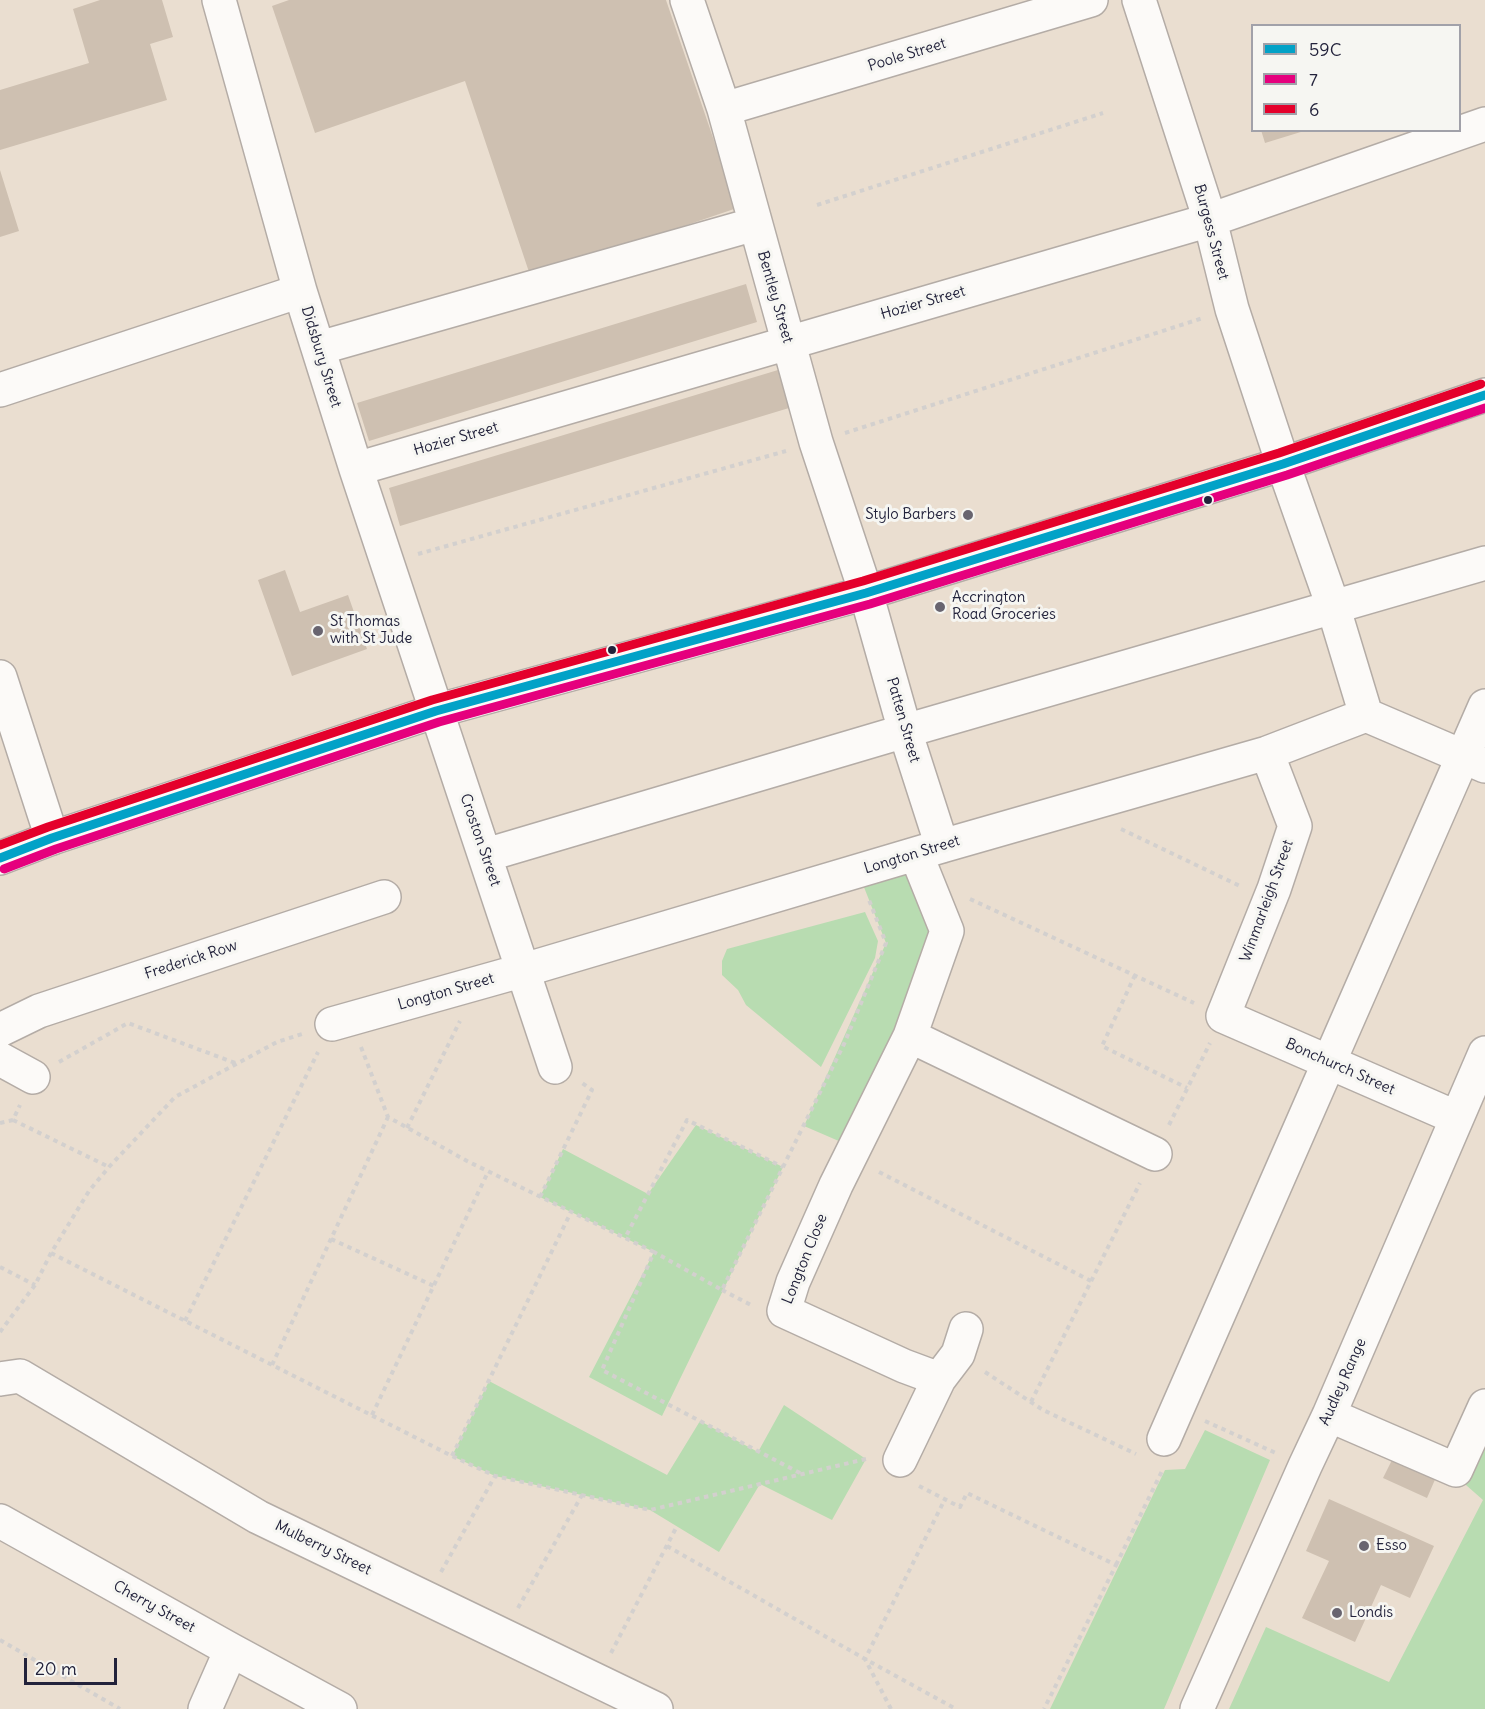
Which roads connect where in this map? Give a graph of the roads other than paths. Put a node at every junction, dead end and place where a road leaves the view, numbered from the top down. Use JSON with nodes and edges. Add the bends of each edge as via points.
{"nodes":[{"id":1,"x":219,"y":0,"type":"edge"},
{"id":2,"x":687,"y":0,"type":"edge"},
{"id":3,"x":1090,"y":0,"type":"edge"},
{"id":4,"x":1139,"y":0,"type":"edge"},
{"id":5,"x":724,"y":109,"type":"junction"},
{"id":6,"x":1485,"y":124,"type":"edge"},
{"id":7,"x":1210,"y":220,"type":"junction"},
{"id":8,"x":755,"y":224,"type":"junction"},
{"id":9,"x":300,"y":291,"type":"junction"},
{"id":10,"x":788,"y":342,"type":"junction"},
{"id":11,"x":319,"y":348,"type":"junction"},
{"id":12,"x":0,"y":390,"type":"edge"},
{"id":13,"x":1485,"y":394,"type":"edge"},
{"id":14,"x":1283,"y":464,"type":"junction"},
{"id":15,"x":356,"y":469,"type":"junction"},
{"id":16,"x":1485,"y":563,"type":"edge"},
{"id":17,"x":867,"y":593,"type":"junction"},
{"id":18,"x":1333,"y":606,"type":"junction"},
{"id":19,"x":0,"y":677,"type":"edge"},
{"id":20,"x":1485,"y":706,"type":"edge"},
{"id":21,"x":436,"y":711,"type":"junction"},
{"id":22,"x":1366,"y":715,"type":"junction"},
{"id":23,"x":905,"y":731,"type":"junction"},
{"id":24,"x":1267,"y":753,"type":"junction"},
{"id":25,"x":1474,"y":761,"type":"edge"},
{"id":26,"x":52,"y":838,"type":"junction"},
{"id":27,"x":486,"y":855,"type":"junction"},
{"id":28,"x":0,"y":858,"type":"edge"},
{"id":29,"x":928,"y":860,"type":"junction"},
{"id":30,"x":384,"y":897,"type":"dead end"},
{"id":31,"x":524,"y":970,"type":"junction"},
{"id":32,"x":1223,"y":1016,"type":"joint"},
{"id":33,"x":341,"y":1022,"type":"road end"},
{"id":34,"x":0,"y":1030,"type":"edge"},
{"id":35,"x":910,"y":1036,"type":"junction"},
{"id":36,"x":1485,"y":1053,"type":"edge"},
{"id":37,"x":0,"y":1059,"type":"edge"},
{"id":38,"x":1328,"y":1061,"type":"junction"},
{"id":39,"x":555,"y":1067,"type":"road end"},
{"id":40,"x":33,"y":1077,"type":"road end"},
{"id":41,"x":1457,"y":1118,"type":"junction"},
{"id":42,"x":1155,"y":1154,"type":"road end"},
{"id":43,"x":962,"y":1341,"type":"road end"},
{"id":44,"x":0,"y":1379,"type":"edge"},
{"id":45,"x":939,"y":1380,"type":"junction"},
{"id":46,"x":1485,"y":1406,"type":"edge"},
{"id":47,"x":1329,"y":1415,"type":"junction"},
{"id":48,"x":1154,"y":1448,"type":"road end"},
{"id":49,"x":896,"y":1469,"type":"road end"},
{"id":50,"x":0,"y":1521,"type":"edge"},
{"id":51,"x":231,"y":1650,"type":"junction"},
{"id":52,"x":205,"y":1709,"type":"edge"},
{"id":53,"x":340,"y":1709,"type":"edge"},
{"id":54,"x":656,"y":1709,"type":"edge"},
{"id":55,"x":1197,"y":1709,"type":"edge"}],
"edges":[{"from":1,"to":9,"type":"street","name":"Didsbury Street"},
{"from":2,"to":5,"type":"street","name":"Bentley Street"},
{"from":3,"to":5,"type":"street","name":"Poole Street"},
{"from":4,"to":7,"type":"street","name":"Burgess Street"},
{"from":5,"to":8,"type":"street","name":"Bentley Street"},
{"from":6,"to":7,"type":"street","name":"Hozier Street"},
{"from":7,"to":10,"type":"street","name":"Hozier Street"},
{"from":7,"to":14,"type":"street","name":"Burgess Street","via":[[1232,309]]},
{"from":8,"to":10,"type":"street","name":"Bentley Street"},
{"from":8,"to":11,"type":"street"},
{"from":9,"to":11,"type":"street","name":"Didsbury Street"},
{"from":9,"to":12,"type":"street"},
{"from":10,"to":15,"type":"street","name":"Hozier Street"},
{"from":10,"to":17,"type":"street","name":"Bentley Street","via":[[816,442]]},
{"from":11,"to":15,"type":"street","name":"Didsbury Street"},
{"from":13,"to":14,"type":"street"},
{"from":14,"to":17,"type":"street"},
{"from":14,"to":18,"type":"street"},
{"from":15,"to":21,"type":"street","name":"Didsbury Street"},
{"from":16,"to":18,"type":"street"},
{"from":17,"to":21,"type":"street"},
{"from":17,"to":23,"type":"street","name":"Patten Street"},
{"from":18,"to":22,"type":"street"},
{"from":18,"to":23,"type":"street"},
{"from":19,"to":26,"type":"street"},
{"from":20,"to":25,"type":"street"},
{"from":21,"to":26,"type":"street"},
{"from":21,"to":27,"type":"street","name":"Croston Street"},
{"from":22,"to":24,"type":"street","name":"Longton Street"},
{"from":22,"to":25,"type":"street"},
{"from":23,"to":27,"type":"street"},
{"from":23,"to":29,"type":"street","name":"Patten Street"},
{"from":24,"to":29,"type":"street","name":"Longton Street","via":[[1074,807]]},
{"from":24,"to":32,"type":"street","name":"Winmarleigh Street","via":[[1295,826]]},
{"from":25,"to":38,"type":"street"},
{"from":26,"to":28,"type":"street"},
{"from":27,"to":31,"type":"street","name":"Croston Street"},
{"from":29,"to":31,"type":"street","name":"Longton Street","via":[[858,872]]},
{"from":29,"to":35,"type":"street","name":"Longton Close","via":[[947,931]]},
{"from":30,"to":34,"type":"street","name":"Frederick Row","via":[[39,1011]]},
{"from":31,"to":33,"type":"street","name":"Longton Street"},
{"from":31,"to":39,"type":"street","name":"Croston Street"},
{"from":32,"to":38,"type":"street","name":"Bonchurch Street"},
{"from":35,"to":42,"type":"street"},
{"from":35,"to":45,"type":"street","name":"Longton Close","via":[[850,1157],[793,1282],[784,1311]]},
{"from":36,"to":41,"type":"street","name":"Audley Range"},
{"from":37,"to":40,"type":"street"},
{"from":38,"to":41,"type":"street","name":"Bonchurch Street"},
{"from":38,"to":48,"type":"street","via":[[1177,1408]]},
{"from":41,"to":47,"type":"street","name":"Audley Range"},
{"from":43,"to":45,"type":"street"},
{"from":44,"to":54,"type":"street","name":"Mulberry Street","via":[[20,1376],[258,1517]]},
{"from":45,"to":49,"type":"street"},
{"from":46,"to":47,"type":"street","via":[[1456,1470]]},
{"from":47,"to":55,"type":"street","name":"Audley Range"},
{"from":50,"to":51,"type":"street","name":"Cherry Street"},
{"from":51,"to":52,"type":"street"},
{"from":51,"to":53,"type":"street","name":"Cherry Street"}]}
